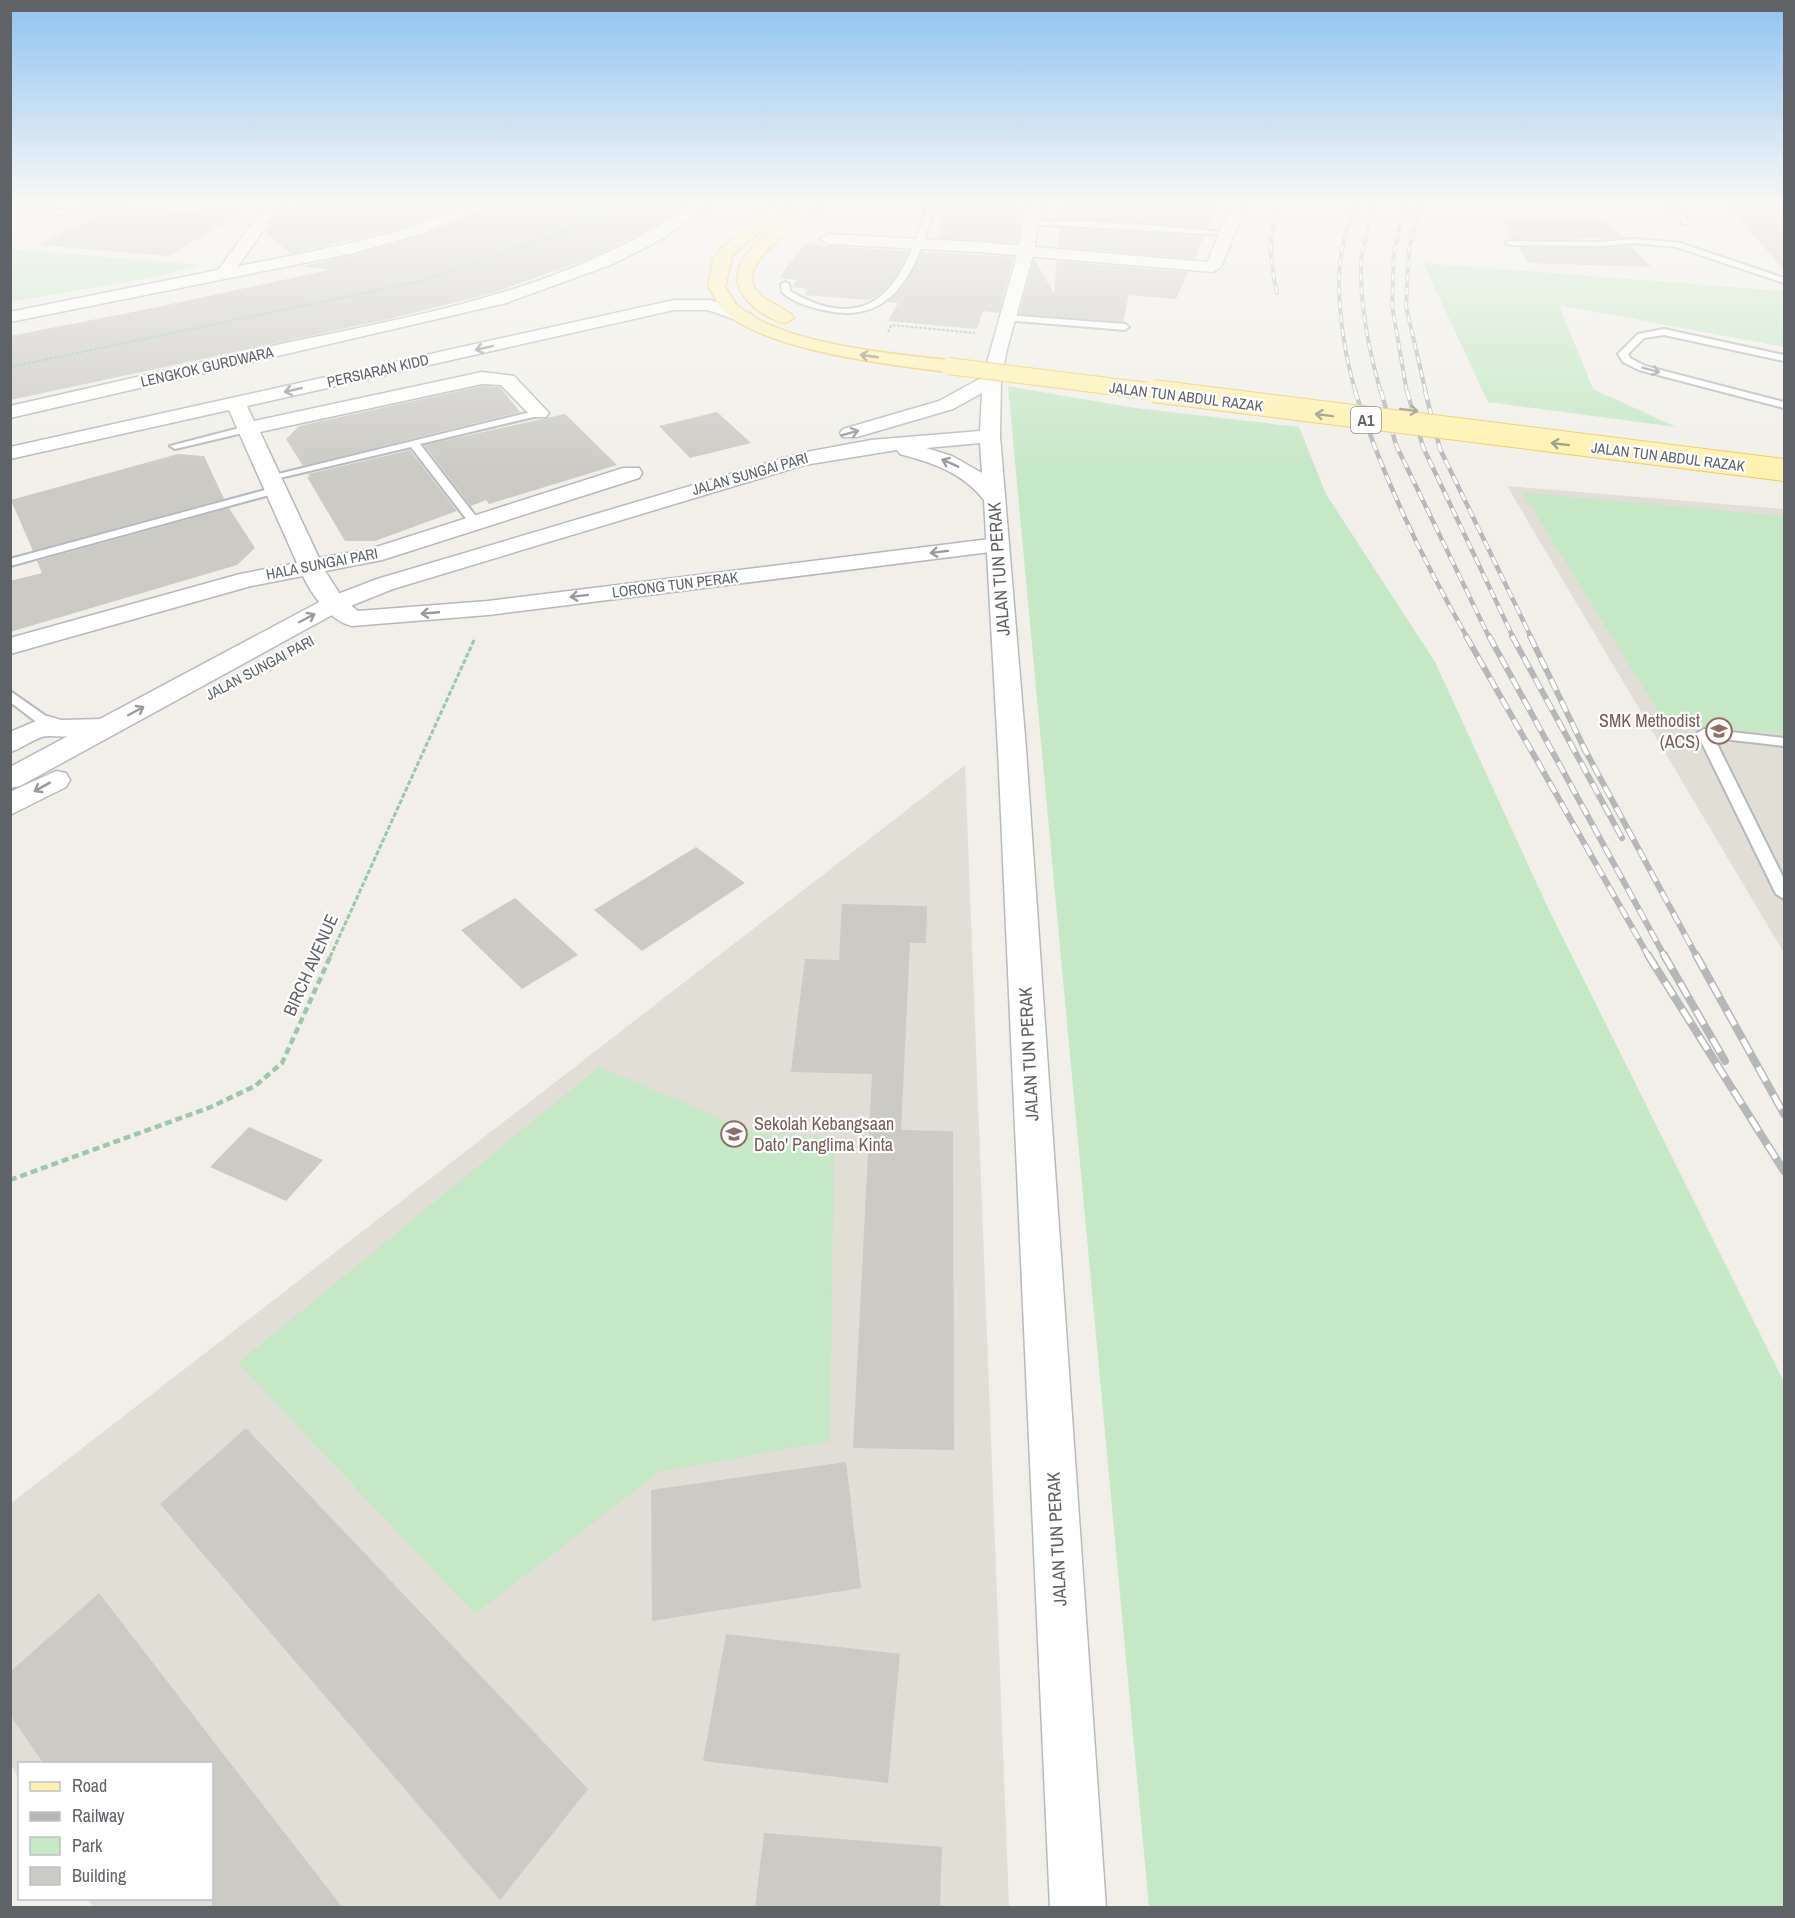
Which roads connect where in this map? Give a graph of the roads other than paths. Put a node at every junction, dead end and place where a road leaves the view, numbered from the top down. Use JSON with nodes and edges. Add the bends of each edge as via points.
{"nodes":[{"id":1,"x":122,"y":295,"type":"edge"},
{"id":2,"x":515,"y":295,"type":"edge"},
{"id":3,"x":721,"y":295,"type":"edge"},
{"id":4,"x":752,"y":295,"type":"edge"},
{"id":5,"x":791,"y":295,"type":"edge"},
{"id":6,"x":888,"y":295,"type":"edge"},
{"id":7,"x":1014,"y":295,"type":"edge"},
{"id":8,"x":10,"y":317,"type":"edge"},
{"id":9,"x":745,"y":318,"type":"junction"},
{"id":10,"x":1005,"y":326,"type":"junction"},
{"id":11,"x":1125,"y":327,"type":"dead end"},
{"id":12,"x":1785,"y":358,"type":"edge"},
{"id":13,"x":952,"y":360,"type":"junction"},
{"id":14,"x":992,"y":380,"type":"junction"},
{"id":15,"x":236,"y":403,"type":"junction"},
{"id":16,"x":1785,"y":405,"type":"edge"},
{"id":17,"x":10,"y":412,"type":"edge"},
{"id":18,"x":539,"y":414,"type":"joint"},
{"id":19,"x":247,"y":429,"type":"junction"},
{"id":20,"x":990,"y":436,"type":"junction"},
{"id":21,"x":414,"y":443,"type":"junction"},
{"id":22,"x":175,"y":446,"type":"dead end"},
{"id":23,"x":871,"y":446,"type":"junction"},
{"id":24,"x":10,"y":453,"type":"edge"},
{"id":25,"x":1785,"y":455,"type":"edge"},
{"id":26,"x":1785,"y":470,"type":"edge"},
{"id":27,"x":631,"y":473,"type":"dead end"},
{"id":28,"x":758,"y":473,"type":"junction"},
{"id":29,"x":273,"y":484,"type":"junction"},
{"id":30,"x":994,"y":499,"type":"junction"},
{"id":31,"x":475,"y":523,"type":"junction"},
{"id":32,"x":998,"y":545,"type":"junction"},
{"id":33,"x":10,"y":563,"type":"edge"},
{"id":34,"x":309,"y":567,"type":"junction"},
{"id":35,"x":343,"y":612,"type":"junction"},
{"id":36,"x":10,"y":646,"type":"edge"},
{"id":37,"x":10,"y":696,"type":"edge"},
{"id":38,"x":48,"y":724,"type":"junction"},
{"id":39,"x":105,"y":727,"type":"junction"},
{"id":40,"x":1785,"y":742,"type":"edge"},
{"id":41,"x":10,"y":743,"type":"edge"},
{"id":42,"x":10,"y":779,"type":"edge"},
{"id":43,"x":10,"y":805,"type":"edge"},
{"id":44,"x":1785,"y":894,"type":"edge"},
{"id":45,"x":1078,"y":1908,"type":"edge"}],
"edges":[{"from":1,"to":8,"type":"street"},
{"from":2,"to":17,"type":"street","name":"LENGKOK GURDWARA","via":[[424,319]]},
{"from":3,"to":9,"type":"main road","name":"JALAN TUN ABDUL RAZAK","number":"A1"},
{"from":4,"to":13,"type":"main road","name":"JALAN TUN ABDUL RAZAK","number":"A1","via":[[779,315],[823,333]]},
{"from":5,"to":6,"type":"lane","via":[[812,306],[851,311],[874,306]]},
{"from":7,"to":10,"type":"street","name":"JALAN TUN PERAK"},
{"from":13,"to":9,"type":"main road","name":"JALAN TUN ABDUL RAZAK","number":"A1","one_way":true,"via":[[820,347]]},
{"from":9,"to":15,"type":"street","name":"PERSIARAN KIDD","one_way":true,"via":[[710,305],[674,305]]},
{"from":10,"to":11,"type":"lane"},
{"from":10,"to":14,"type":"street","name":"JALAN TUN PERAK"},
{"from":12,"to":16,"type":"lane","one_way":true,"via":[[1664,332],[1641,336],[1623,354],[1626,360],[1642,368]]},
{"from":13,"to":25,"type":"main road","name":"JALAN TUN ABDUL RAZAK","number":"A1","one_way":true},
{"from":26,"to":13,"type":"main road","name":"JALAN TUN ABDUL RAZAK","number":"A1","one_way":true,"bridge":true},
{"from":14,"to":20,"type":"street","name":"JALAN TUN PERAK"},
{"from":28,"to":14,"type":"street","one_way":true,"via":[[819,441],[946,405]]},
{"from":15,"to":19,"type":"street"},
{"from":15,"to":24,"type":"street","name":"PERSIARAN KIDD"},
{"from":18,"to":19,"type":"street","via":[[507,380],[482,378]]},
{"from":18,"to":21,"type":"lane"},
{"from":19,"to":22,"type":"lane"},
{"from":19,"to":29,"type":"street"},
{"from":20,"to":23,"type":"street","name":"JALAN SUNGAI PARI"},
{"from":20,"to":30,"type":"street","name":"JALAN TUN PERAK"},
{"from":21,"to":29,"type":"lane"},
{"from":21,"to":31,"type":"lane"},
{"from":23,"to":28,"type":"street","name":"JALAN SUNGAI PARI","via":[[812,457]]},
{"from":30,"to":23,"type":"street","one_way":true,"via":[[983,483],[942,459]]},
{"from":27,"to":31,"type":"street","name":"HALA SUNGAI PARI"},
{"from":28,"to":35,"type":"street","name":"JALAN SUNGAI PARI","via":[[517,544],[404,592]]},
{"from":29,"to":33,"type":"lane"},
{"from":29,"to":34,"type":"street"},
{"from":30,"to":32,"type":"street","name":"JALAN TUN PERAK"},
{"from":31,"to":34,"type":"street","name":"HALA SUNGAI PARI","via":[[374,555]]},
{"from":32,"to":35,"type":"street","name":"LORONG TUN PERAK","one_way":true,"via":[[488,608]]},
{"from":32,"to":45,"type":"street","name":"JALAN TUN PERAK"},
{"from":34,"to":35,"type":"street"},
{"from":34,"to":36,"type":"street","name":"HALA SUNGAI PARI","via":[[248,579]]},
{"from":39,"to":35,"type":"street","name":"JALAN SUNGAI PARI","one_way":true},
{"from":35,"to":43,"type":"street","name":"JALAN SUNGAI PARI","one_way":true},
{"from":37,"to":38,"type":"lane"},
{"from":38,"to":39,"type":"street","via":[[56,729]]},
{"from":38,"to":41,"type":"street"},
{"from":39,"to":42,"type":"street","name":"JALAN SUNGAI PARI"},
{"from":40,"to":44,"type":"lane","via":[[1704,733]]}]}
